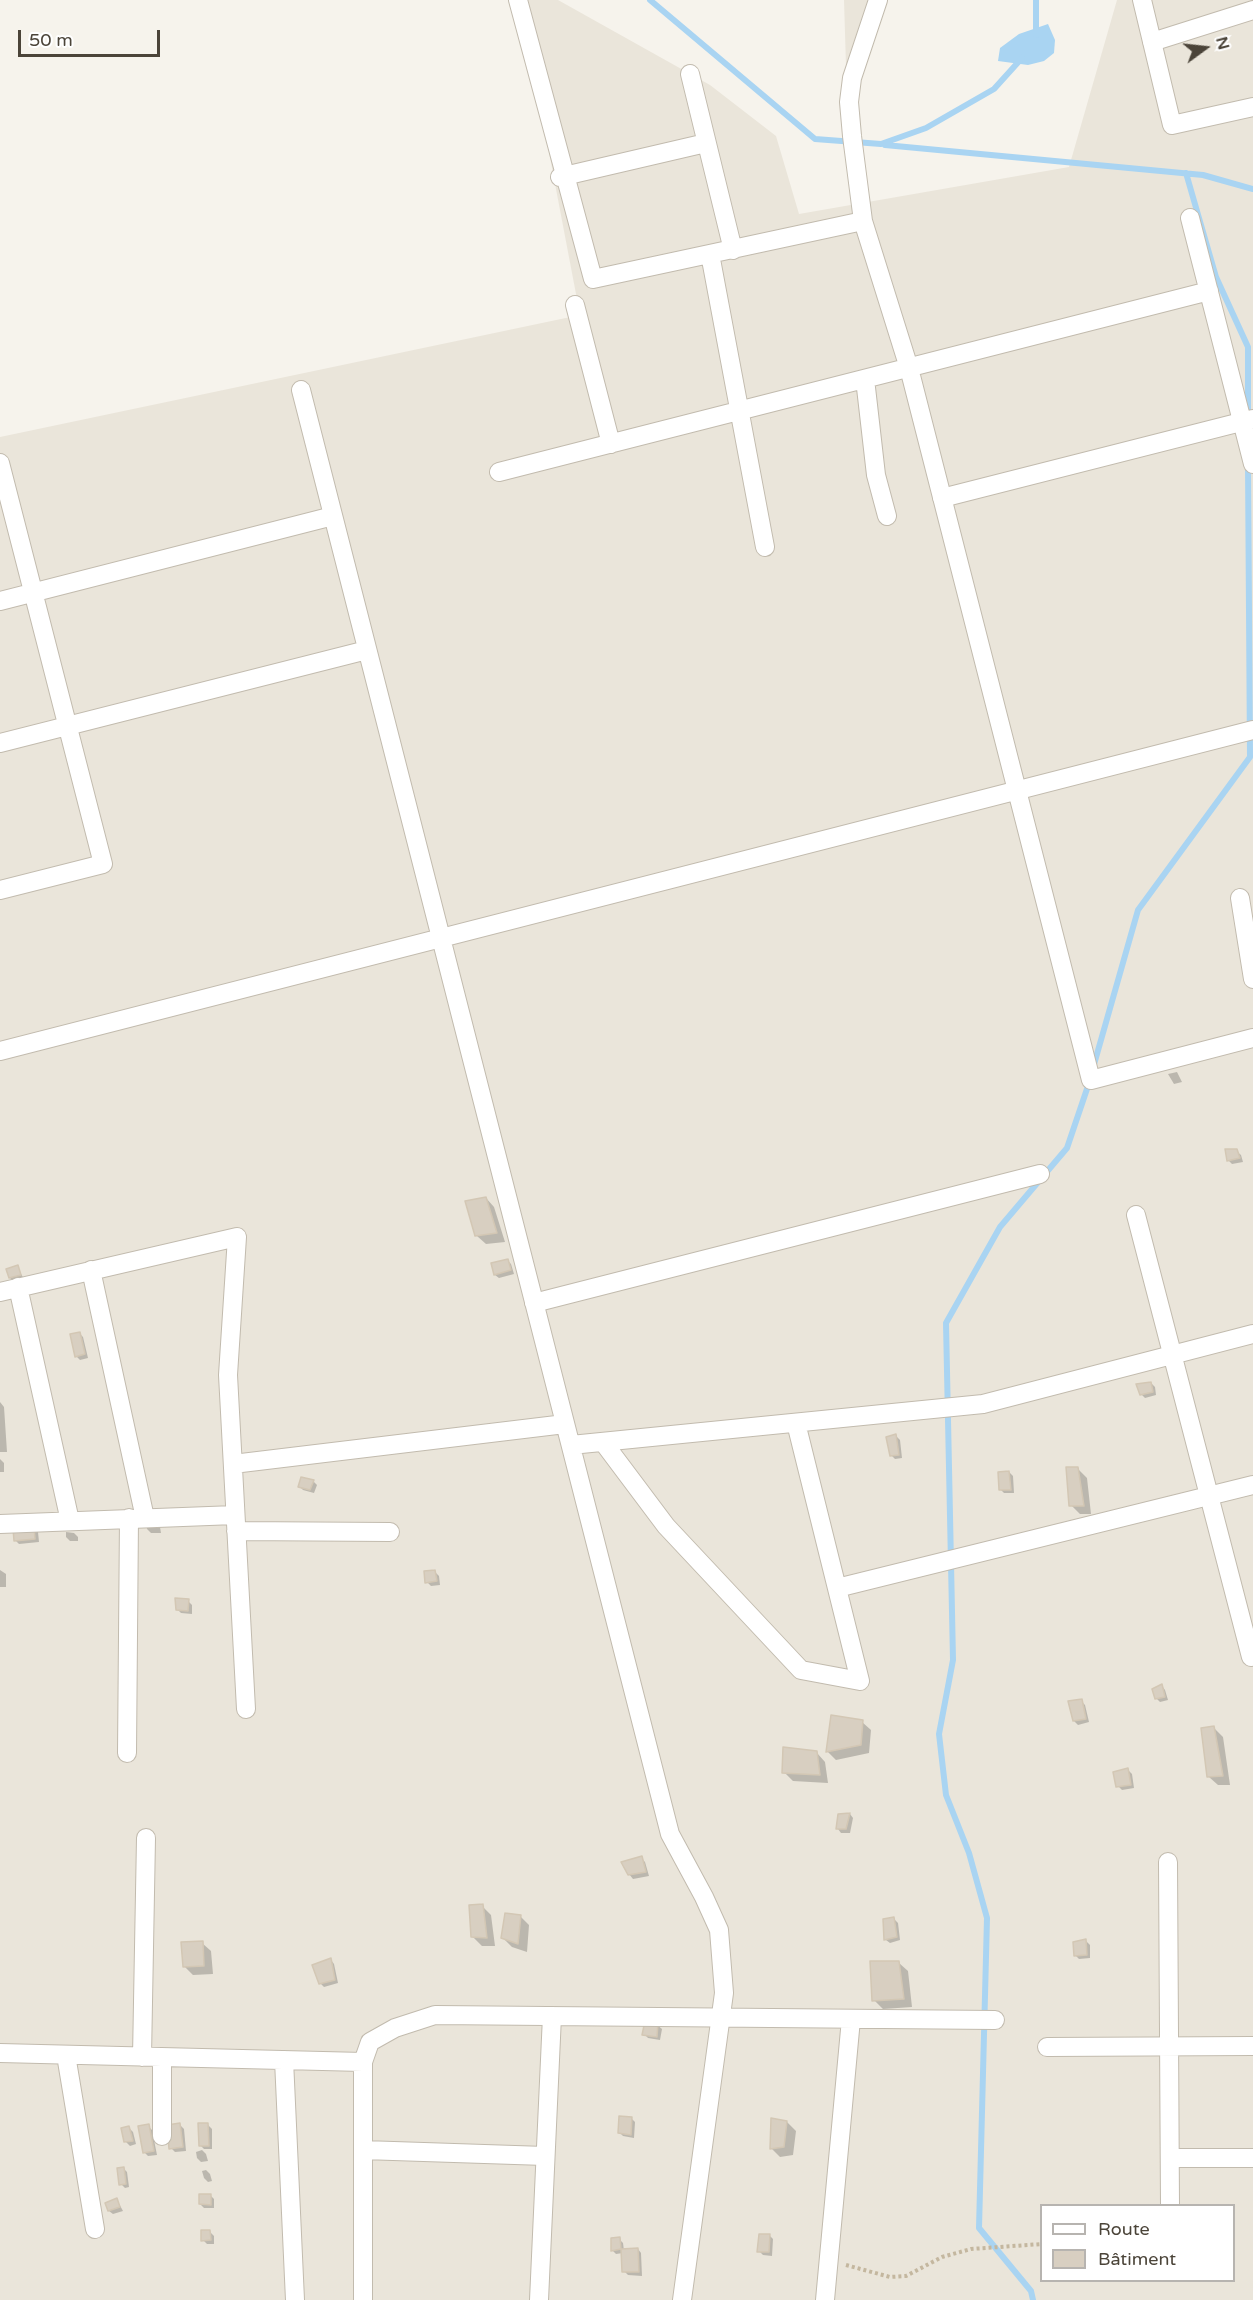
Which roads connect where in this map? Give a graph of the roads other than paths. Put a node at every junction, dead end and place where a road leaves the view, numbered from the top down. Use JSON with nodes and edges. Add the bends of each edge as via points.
{"nodes":[{"id":1,"x":518,"y":0,"type":"edge"},
{"id":2,"x":878,"y":0,"type":"edge"},
{"id":3,"x":1142,"y":0,"type":"edge"},
{"id":4,"x":1253,"y":10,"type":"edge"},
{"id":5,"x":1152,"y":42,"type":"junction"},
{"id":6,"x":690,"y":74,"type":"dead end"},
{"id":7,"x":1253,"y":107,"type":"edge"},
{"id":8,"x":706,"y":143,"type":"junction"},
{"id":9,"x":563,"y":177,"type":"junction"},
{"id":10,"x":1190,"y":218,"type":"dead end"},
{"id":11,"x":863,"y":221,"type":"junction"},
{"id":12,"x":733,"y":250,"type":"junction"},
{"id":13,"x":710,"y":254,"type":"junction"},
{"id":14,"x":1209,"y":291,"type":"junction"},
{"id":15,"x":575,"y":305,"type":"dead end"},
{"id":16,"x":909,"y":368,"type":"junction"},
{"id":17,"x":865,"y":379,"type":"junction"},
{"id":18,"x":301,"y":390,"type":"dead end"},
{"id":19,"x":740,"y":411,"type":"junction"},
{"id":20,"x":1248,"y":420,"type":"edge"},
{"id":21,"x":611,"y":444,"type":"junction"},
{"id":22,"x":0,"y":463,"type":"edge"},
{"id":23,"x":1253,"y":464,"type":"edge"},
{"id":24,"x":499,"y":472,"type":"dead end"},
{"id":25,"x":942,"y":498,"type":"junction"},
{"id":26,"x":333,"y":516,"type":"junction"},
{"id":27,"x":887,"y":516,"type":"dead end"},
{"id":28,"x":765,"y":547,"type":"dead end"},
{"id":29,"x":33,"y":593,"type":"junction"},
{"id":30,"x":0,"y":601,"type":"edge"},
{"id":31,"x":367,"y":650,"type":"junction"},
{"id":32,"x":67,"y":726,"type":"junction"},
{"id":33,"x":1253,"y":730,"type":"edge"},
{"id":34,"x":0,"y":743,"type":"edge"},
{"id":35,"x":1017,"y":791,"type":"junction"},
{"id":36,"x":0,"y":890,"type":"edge"},
{"id":37,"x":1240,"y":898,"type":"dead end"},
{"id":38,"x":441,"y":938,"type":"junction"},
{"id":39,"x":1253,"y":979,"type":"edge"},
{"id":40,"x":1253,"y":1038,"type":"edge"},
{"id":41,"x":1,"y":1047,"type":"edge"},
{"id":42,"x":1040,"y":1174,"type":"dead end"},
{"id":43,"x":1136,"y":1215,"type":"dead end"},
{"id":44,"x":91,"y":1270,"type":"junction"},
{"id":45,"x":18,"y":1287,"type":"junction"},
{"id":46,"x":0,"y":1292,"type":"edge"},
{"id":47,"x":534,"y":1303,"type":"junction"},
{"id":48,"x":1253,"y":1334,"type":"edge"},
{"id":49,"x":1172,"y":1355,"type":"junction"},
{"id":50,"x":796,"y":1423,"type":"junction"},
{"id":51,"x":565,"y":1424,"type":"junction"},
{"id":52,"x":603,"y":1442,"type":"junction"},
{"id":53,"x":571,"y":1445,"type":"junction"},
{"id":54,"x":233,"y":1464,"type":"junction"},
{"id":55,"x":1253,"y":1485,"type":"edge"},
{"id":56,"x":1209,"y":1496,"type":"junction"},
{"id":57,"x":137,"y":1518,"type":"junction"},
{"id":58,"x":70,"y":1521,"type":"junction"},
{"id":59,"x":236,"y":1523,"type":"junction"},
{"id":60,"x":0,"y":1524,"type":"edge"},
{"id":61,"x":390,"y":1532,"type":"dead end"},
{"id":62,"x":837,"y":1588,"type":"junction"},
{"id":63,"x":1251,"y":1658,"type":"dead end"},
{"id":64,"x":246,"y":1709,"type":"dead end"},
{"id":65,"x":127,"y":1753,"type":"dead end"},
{"id":66,"x":146,"y":1838,"type":"dead end"},
{"id":67,"x":1168,"y":1862,"type":"dead end"},
{"id":68,"x":552,"y":2016,"type":"junction"},
{"id":69,"x":720,"y":2017,"type":"junction"},
{"id":70,"x":851,"y":2019,"type":"junction"},
{"id":71,"x":995,"y":2020,"type":"dead end"},
{"id":72,"x":1169,"y":2046,"type":"junction"},
{"id":73,"x":1253,"y":2046,"type":"edge"},
{"id":74,"x":1047,"y":2047,"type":"dead end"},
{"id":75,"x":0,"y":2053,"type":"edge"},
{"id":76,"x":66,"y":2055,"type":"junction"},
{"id":77,"x":142,"y":2057,"type":"junction"},
{"id":78,"x":162,"y":2057,"type":"junction"},
{"id":79,"x":284,"y":2060,"type":"junction"},
{"id":80,"x":363,"y":2062,"type":"junction"},
{"id":81,"x":162,"y":2136,"type":"dead end"},
{"id":82,"x":363,"y":2150,"type":"junction"},
{"id":83,"x":545,"y":2156,"type":"junction"},
{"id":84,"x":1170,"y":2158,"type":"junction"},
{"id":85,"x":1253,"y":2158,"type":"edge"},
{"id":86,"x":1170,"y":2204,"type":"edge"},
{"id":87,"x":95,"y":2229,"type":"dead end"},
{"id":88,"x":295,"y":2300,"type":"edge"},
{"id":89,"x":363,"y":2300,"type":"edge"},
{"id":90,"x":538,"y":2300,"type":"edge"},
{"id":91,"x":682,"y":2300,"type":"edge"},
{"id":92,"x":825,"y":2300,"type":"edge"}],
"edges":[{"from":1,"to":9,"type":"street"},
{"from":2,"to":11,"type":"street","via":[[852,78],[849,102]]},
{"from":3,"to":5,"type":"street"},
{"from":4,"to":5,"type":"street"},
{"from":5,"to":7,"type":"street","via":[[1172,126]]},
{"from":6,"to":8,"type":"street"},
{"from":8,"to":9,"type":"street"},
{"from":8,"to":12,"type":"street"},
{"from":9,"to":13,"type":"street","via":[[593,279]]},
{"from":10,"to":14,"type":"street"},
{"from":11,"to":12,"type":"street"},
{"from":11,"to":16,"type":"street"},
{"from":12,"to":13,"type":"street"},
{"from":13,"to":19,"type":"street"},
{"from":14,"to":16,"type":"street"},
{"from":14,"to":20,"type":"street"},
{"from":15,"to":21,"type":"street"},
{"from":16,"to":17,"type":"street"},
{"from":16,"to":25,"type":"street"},
{"from":17,"to":19,"type":"street"},
{"from":17,"to":27,"type":"street","via":[[876,475]]},
{"from":18,"to":26,"type":"street"},
{"from":19,"to":21,"type":"street"},
{"from":19,"to":28,"type":"street"},
{"from":20,"to":23,"type":"street"},
{"from":20,"to":25,"type":"street"},
{"from":21,"to":24,"type":"street"},
{"from":22,"to":29,"type":"street"},
{"from":25,"to":35,"type":"street"},
{"from":26,"to":29,"type":"street"},
{"from":26,"to":31,"type":"street"},
{"from":29,"to":30,"type":"street"},
{"from":29,"to":32,"type":"street"},
{"from":31,"to":32,"type":"street"},
{"from":31,"to":38,"type":"street"},
{"from":32,"to":34,"type":"street"},
{"from":32,"to":36,"type":"street","via":[[103,864]]},
{"from":33,"to":35,"type":"street"},
{"from":35,"to":38,"type":"street"},
{"from":35,"to":40,"type":"street","via":[[1091,1080]]},
{"from":37,"to":39,"type":"street"},
{"from":38,"to":41,"type":"street"},
{"from":38,"to":47,"type":"street"},
{"from":42,"to":47,"type":"street"},
{"from":43,"to":49,"type":"street"},
{"from":44,"to":45,"type":"street"},
{"from":44,"to":54,"type":"street","via":[[237,1237],[228,1375]]},
{"from":44,"to":57,"type":"street"},
{"from":45,"to":46,"type":"street"},
{"from":45,"to":58,"type":"street"},
{"from":47,"to":51,"type":"street"},
{"from":48,"to":49,"type":"street"},
{"from":49,"to":50,"type":"street","via":[[983,1404]]},
{"from":49,"to":56,"type":"street"},
{"from":50,"to":52,"type":"street"},
{"from":50,"to":62,"type":"street"},
{"from":51,"to":53,"type":"street"},
{"from":51,"to":54,"type":"street"},
{"from":52,"to":53,"type":"street"},
{"from":52,"to":62,"type":"street","via":[[666,1526],[801,1670],[860,1681]]},
{"from":53,"to":69,"type":"street","via":[[670,1834],[719,1930],[724,1993]]},
{"from":54,"to":59,"type":"street"},
{"from":55,"to":56,"type":"street"},
{"from":56,"to":62,"type":"street"},
{"from":56,"to":63,"type":"street"},
{"from":57,"to":58,"type":"street"},
{"from":57,"to":59,"type":"street"},
{"from":57,"to":65,"type":"street"},
{"from":58,"to":60,"type":"street"},
{"from":59,"to":61,"type":"street"},
{"from":59,"to":64,"type":"street"},
{"from":66,"to":77,"type":"street"},
{"from":67,"to":72,"type":"street"},
{"from":68,"to":69,"type":"street"},
{"from":68,"to":80,"type":"street","via":[[435,2015],[395,2028],[370,2042]]},
{"from":68,"to":83,"type":"street"},
{"from":69,"to":70,"type":"street"},
{"from":69,"to":91,"type":"street"},
{"from":70,"to":71,"type":"street"},
{"from":70,"to":92,"type":"street"},
{"from":72,"to":73,"type":"street"},
{"from":72,"to":74,"type":"street"},
{"from":72,"to":84,"type":"street"},
{"from":75,"to":76,"type":"street"},
{"from":76,"to":77,"type":"street"},
{"from":76,"to":87,"type":"street"},
{"from":77,"to":78,"type":"street"},
{"from":78,"to":79,"type":"street"},
{"from":78,"to":81,"type":"street"},
{"from":79,"to":80,"type":"street"},
{"from":79,"to":88,"type":"street"},
{"from":80,"to":82,"type":"street"},
{"from":82,"to":83,"type":"street"},
{"from":82,"to":89,"type":"street"},
{"from":83,"to":90,"type":"street"},
{"from":84,"to":85,"type":"street"},
{"from":84,"to":86,"type":"street"}]}
